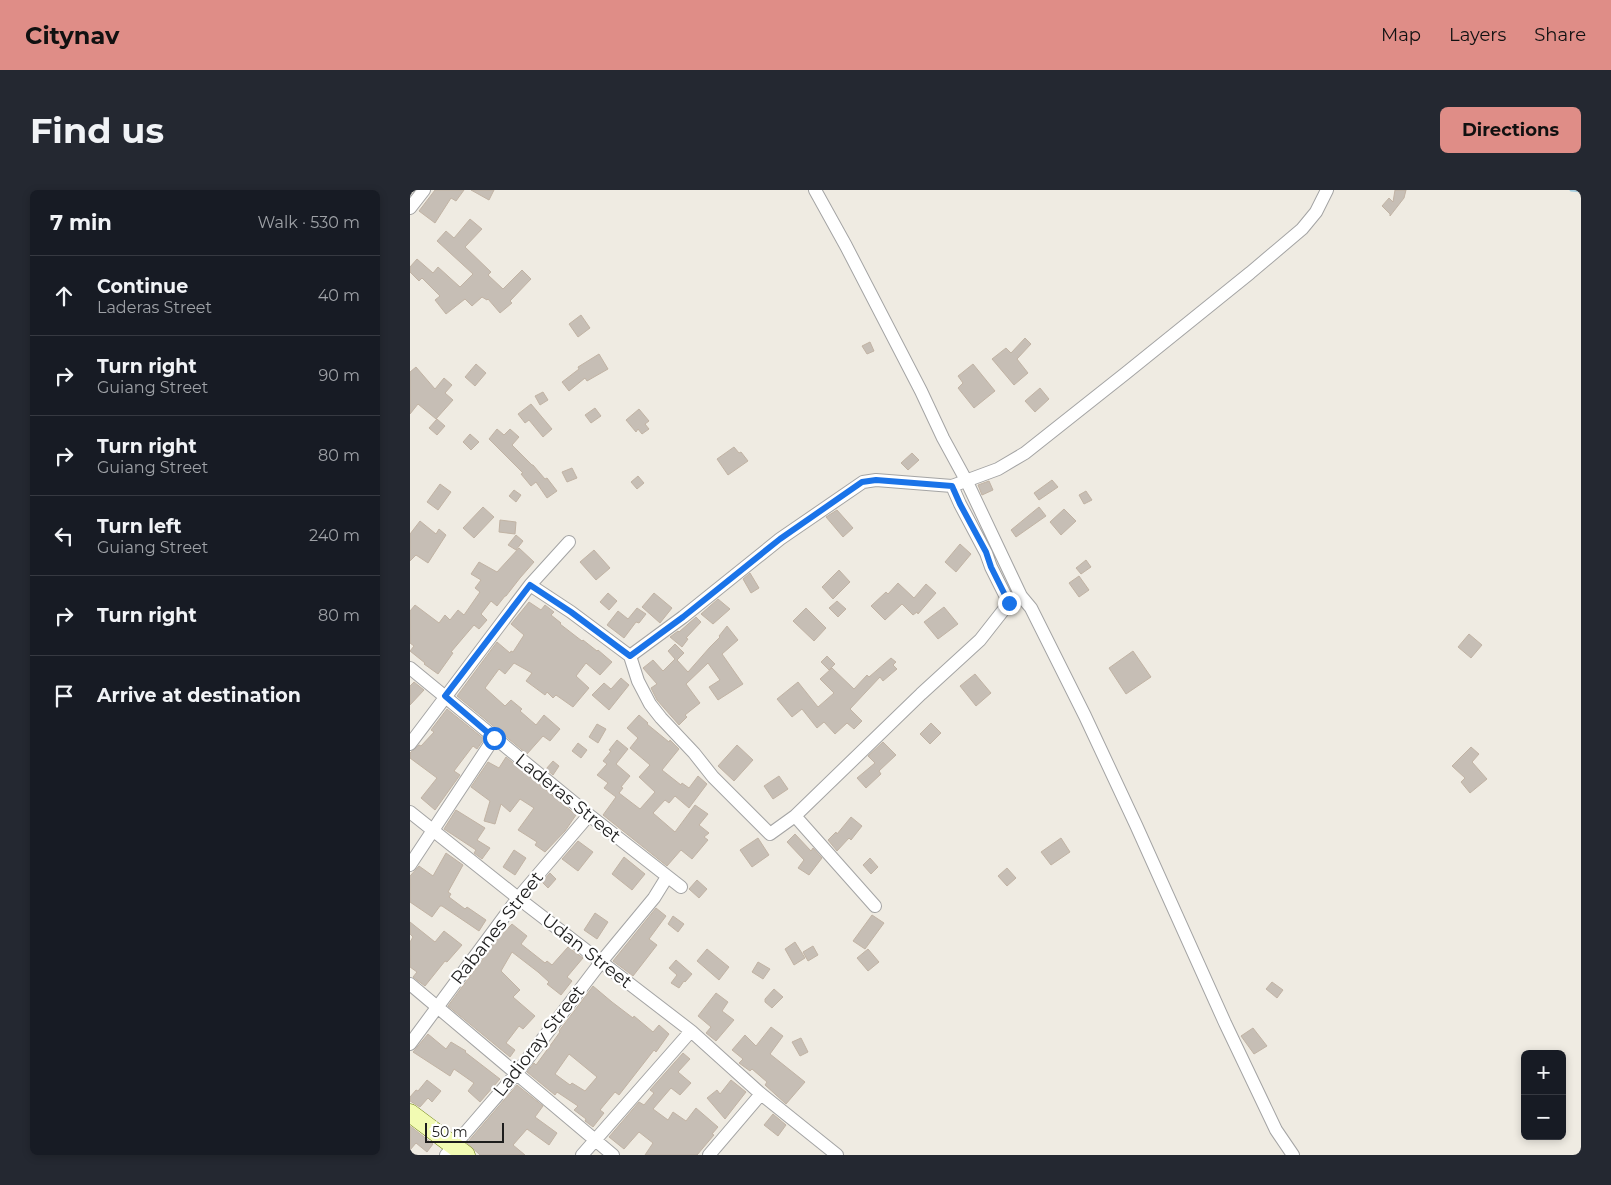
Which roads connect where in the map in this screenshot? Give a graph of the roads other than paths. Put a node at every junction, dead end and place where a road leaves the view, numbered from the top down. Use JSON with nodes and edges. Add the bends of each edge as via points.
{"nodes":[{"id":1,"x":424,"y":190,"type":"edge"},
{"id":2,"x":815,"y":190,"type":"edge"},
{"id":3,"x":1327,"y":190,"type":"edge"},
{"id":4,"x":410,"y":208,"type":"edge"},
{"id":5,"x":967,"y":482,"type":"junction"},
{"id":6,"x":952,"y":486,"type":"junction"},
{"id":7,"x":569,"y":542,"type":"dead end"},
{"id":8,"x":530,"y":585,"type":"junction"},
{"id":9,"x":1021,"y":596,"type":"junction"},
{"id":10,"x":1009,"y":603,"type":"junction"},
{"id":11,"x":630,"y":656,"type":"junction"},
{"id":12,"x":410,"y":668,"type":"edge"},
{"id":13,"x":445,"y":696,"type":"junction"},
{"id":14,"x":494,"y":738,"type":"junction"},
{"id":15,"x":410,"y":744,"type":"edge"},
{"id":16,"x":410,"y":812,"type":"edge"},
{"id":17,"x":588,"y":815,"type":"junction"},
{"id":18,"x":794,"y":816,"type":"junction"},
{"id":19,"x":433,"y":831,"type":"junction"},
{"id":20,"x":410,"y":865,"type":"edge"},
{"id":21,"x":668,"y":877,"type":"junction"},
{"id":22,"x":681,"y":887,"type":"dead end"},
{"id":23,"x":518,"y":898,"type":"junction"},
{"id":24,"x":875,"y":906,"type":"dead end"},
{"id":25,"x":601,"y":962,"type":"junction"},
{"id":26,"x":410,"y":984,"type":"edge"},
{"id":27,"x":437,"y":1007,"type":"junction"},
{"id":28,"x":691,"y":1031,"type":"junction"},
{"id":29,"x":410,"y":1044,"type":"edge"},
{"id":30,"x":516,"y":1074,"type":"junction"},
{"id":31,"x":761,"y":1094,"type":"junction"},
{"id":32,"x":410,"y":1113,"type":"edge"},
{"id":33,"x":594,"y":1141,"type":"junction"},
{"id":34,"x":455,"y":1152,"type":"edge"},
{"id":35,"x":582,"y":1155,"type":"edge"},
{"id":36,"x":612,"y":1155,"type":"edge"},
{"id":37,"x":709,"y":1155,"type":"edge"},
{"id":38,"x":837,"y":1155,"type":"edge"},
{"id":39,"x":1293,"y":1155,"type":"edge"}],
"edges":[{"from":1,"to":4,"type":"street"},
{"from":2,"to":5,"type":"street"},
{"from":3,"to":5,"type":"street","via":[[1316,212],[1302,229],[1219,298],[1025,453]]},
{"from":5,"to":6,"type":"street"},
{"from":5,"to":9,"type":"street"},
{"from":6,"to":10,"type":"street"},
{"from":6,"to":11,"type":"street","via":[[876,480],[862,482],[780,539]]},
{"from":7,"to":8,"type":"street"},
{"from":8,"to":11,"type":"street"},
{"from":8,"to":13,"type":"street"},
{"from":9,"to":10,"type":"street"},
{"from":9,"to":39,"type":"street","via":[[1031,608],[1085,716],[1276,1130]]},
{"from":10,"to":18,"type":"street","via":[[980,640]]},
{"from":11,"to":18,"type":"street","via":[[650,704],[752,818],[770,834]]},
{"from":12,"to":13,"type":"street","name":"Laderas Street"},
{"from":13,"to":14,"type":"street","name":"Laderas Street"},
{"from":13,"to":15,"type":"street"},
{"from":14,"to":17,"type":"street","name":"Laderas Street"},
{"from":14,"to":19,"type":"street"},
{"from":16,"to":19,"type":"street","name":"Udan Street"},
{"from":17,"to":21,"type":"street","name":"Laderas Street"},
{"from":17,"to":23,"type":"street","name":"Rabanes Street"},
{"from":18,"to":24,"type":"street"},
{"from":19,"to":20,"type":"street"},
{"from":19,"to":23,"type":"street","name":"Udan Street"},
{"from":21,"to":22,"type":"street","name":"Laderas Street"},
{"from":21,"to":25,"type":"street","name":"Ladioray Street"},
{"from":23,"to":25,"type":"street","name":"Udan Street"},
{"from":23,"to":27,"type":"street","name":"Rabanes Street"},
{"from":25,"to":28,"type":"street","name":"Udan Street"},
{"from":25,"to":30,"type":"street","name":"Ladioray Street"},
{"from":26,"to":27,"type":"street"},
{"from":27,"to":29,"type":"street","name":"Rabanes Street"},
{"from":27,"to":30,"type":"street"},
{"from":28,"to":31,"type":"street","name":"Udan Street"},
{"from":28,"to":33,"type":"street"},
{"from":30,"to":33,"type":"street"},
{"from":30,"to":34,"type":"street","name":"Ladioray Street"},
{"from":31,"to":37,"type":"street"},
{"from":31,"to":38,"type":"street","name":"Udan Street"},
{"from":32,"to":34,"type":"street"},
{"from":33,"to":35,"type":"street"},
{"from":33,"to":36,"type":"street"}]}
